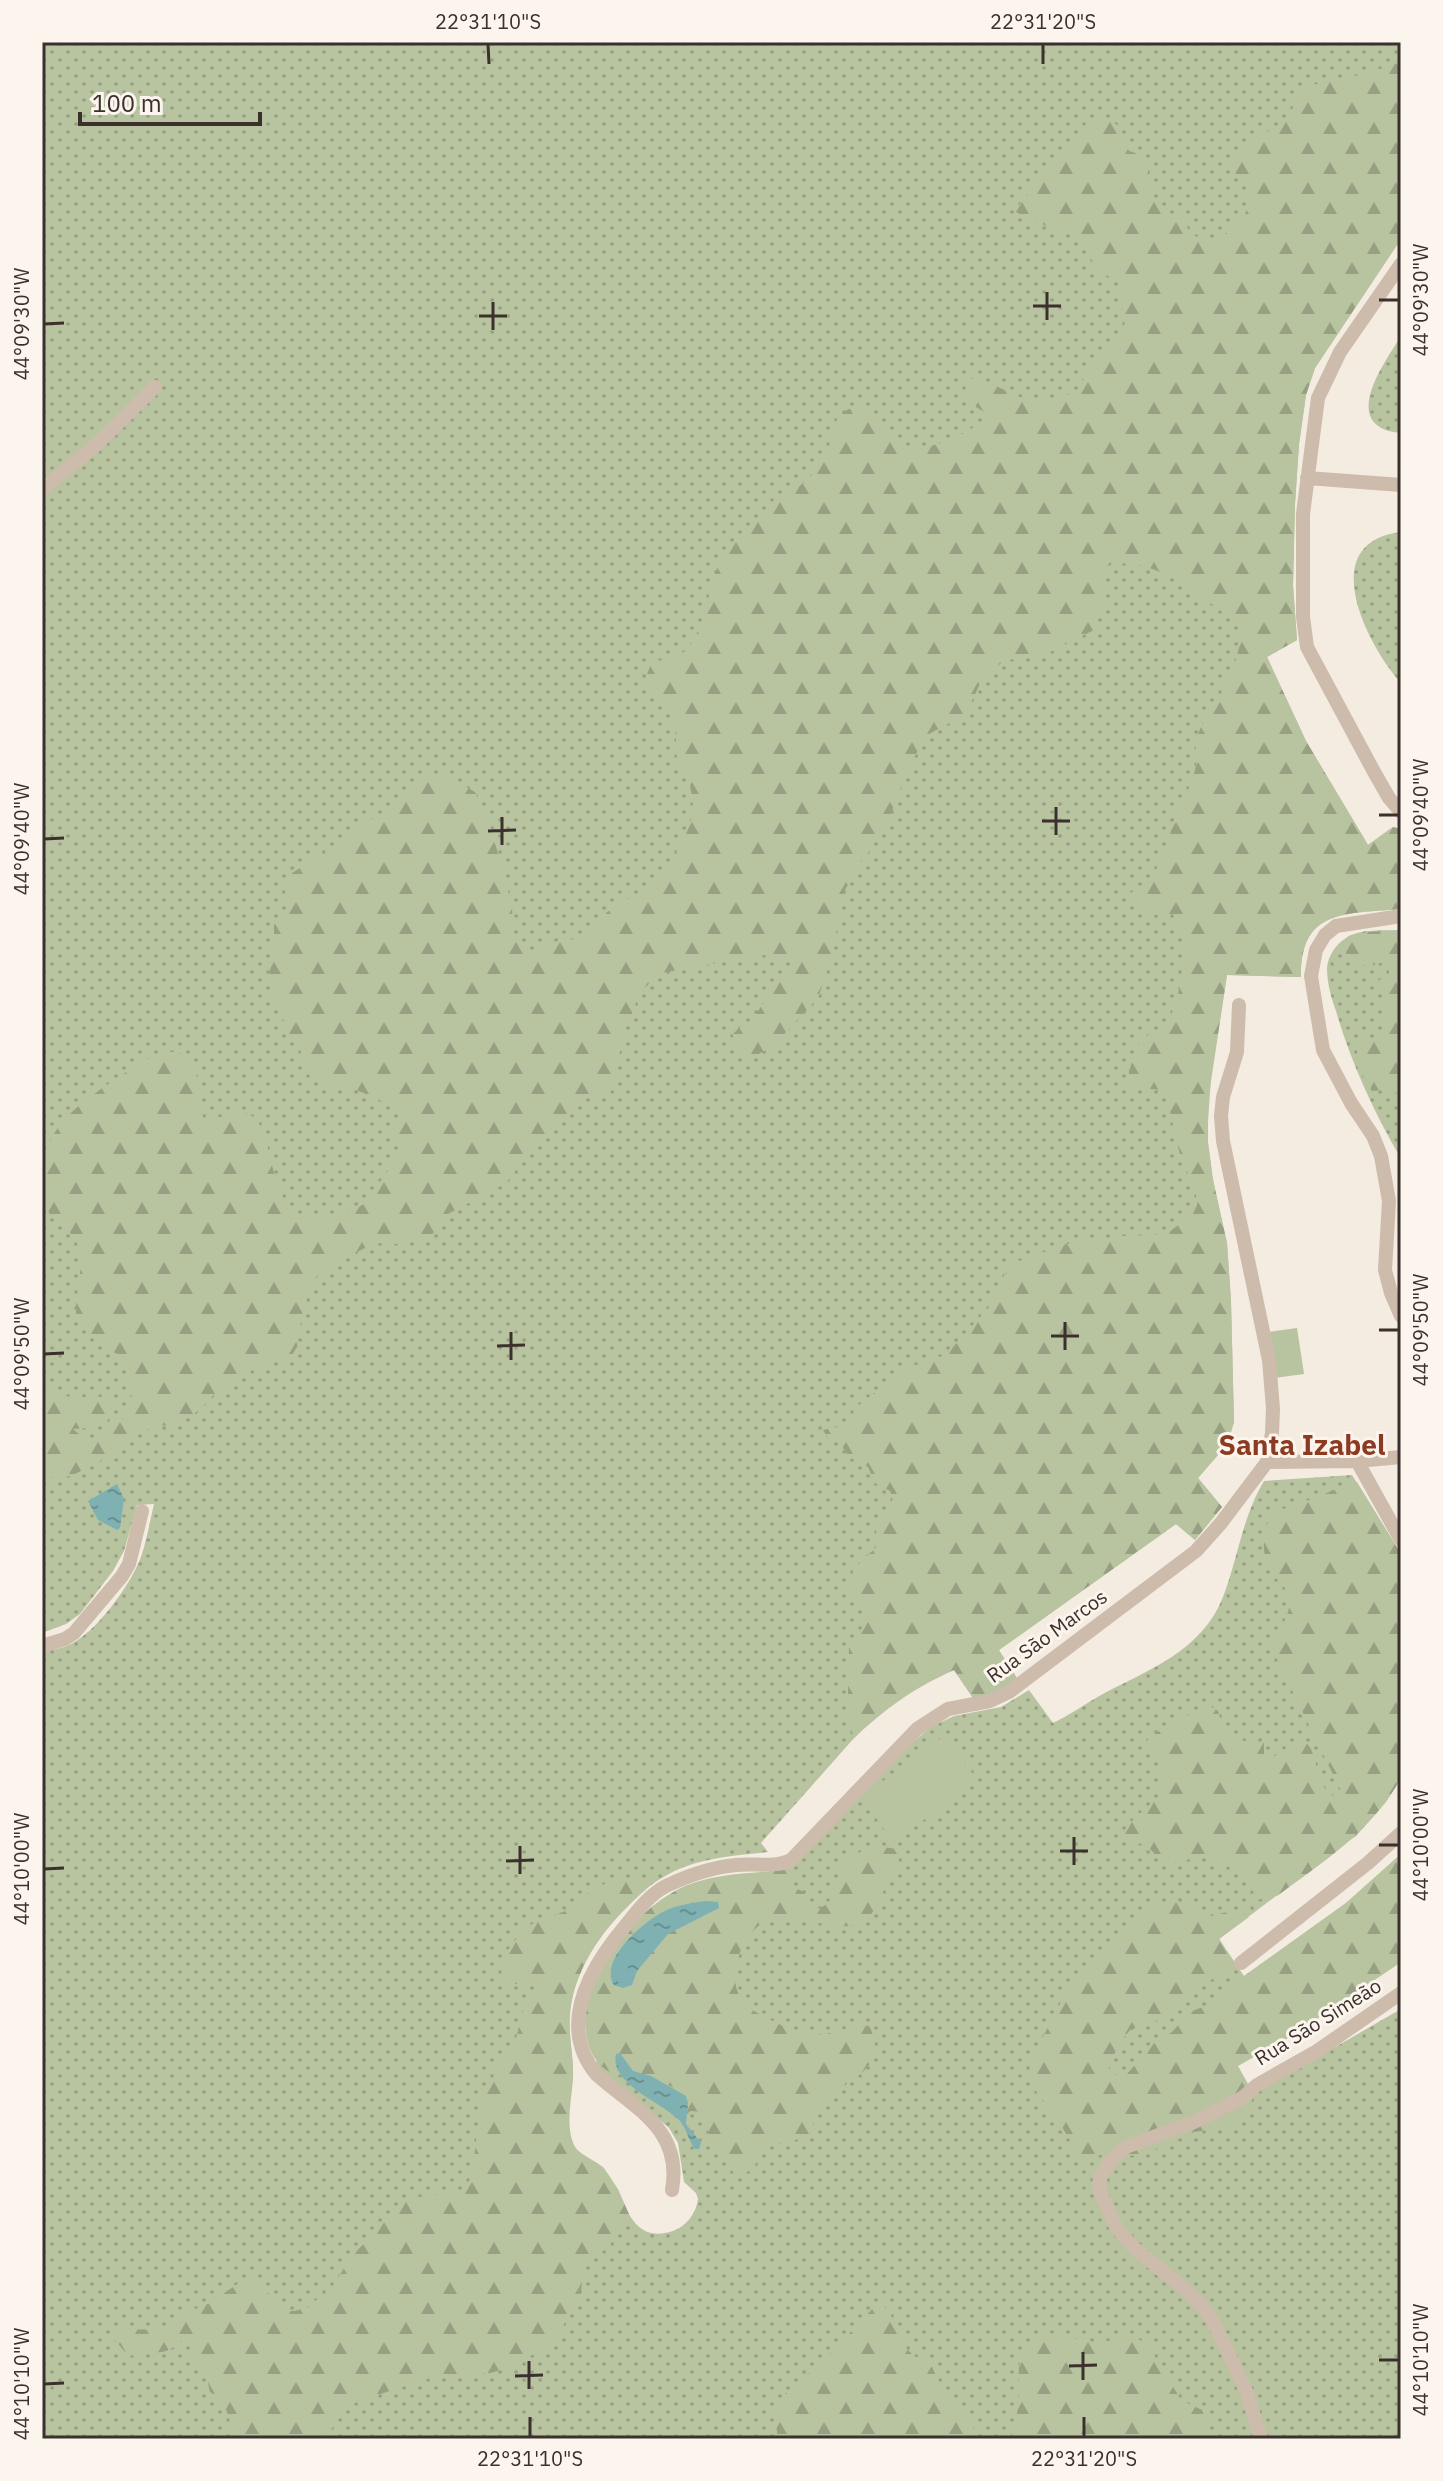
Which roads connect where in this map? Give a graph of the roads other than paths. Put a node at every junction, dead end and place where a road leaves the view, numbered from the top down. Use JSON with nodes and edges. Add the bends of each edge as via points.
{"nodes":[{"id":1,"x":1401,"y":264,"type":"edge"},
{"id":2,"x":155,"y":387,"type":"dead end"},
{"id":3,"x":1307,"y":478,"type":"junction"},
{"id":4,"x":1401,"y":485,"type":"edge"},
{"id":5,"x":42,"y":489,"type":"edge"},
{"id":6,"x":1401,"y":812,"type":"edge"},
{"id":7,"x":1401,"y":916,"type":"edge"},
{"id":8,"x":1239,"y":1005,"type":"dead end"},
{"id":9,"x":1401,"y":1316,"type":"edge"},
{"id":10,"x":1401,"y":1457,"type":"edge"},
{"id":11,"x":1357,"y":1461,"type":"junction"},
{"id":12,"x":1267,"y":1462,"type":"junction"},
{"id":13,"x":142,"y":1511,"type":"dead end"},
{"id":14,"x":1401,"y":1540,"type":"edge"},
{"id":15,"x":42,"y":1646,"type":"edge"},
{"id":16,"x":1401,"y":1833,"type":"edge"},
{"id":17,"x":1241,"y":1963,"type":"dead end"},
{"id":18,"x":1401,"y":1993,"type":"edge"},
{"id":19,"x":672,"y":2190,"type":"dead end"},
{"id":20,"x":1261,"y":2439,"type":"edge"}],
"edges":[{"from":1,"to":3,"type":"street","via":[[1320,389]]},
{"from":2,"to":5,"type":"street"},
{"from":3,"to":4,"type":"street"},
{"from":3,"to":6,"type":"street","via":[[1305,641]]},
{"from":7,"to":9,"type":"street","via":[[1336,926],[1316,950],[1311,976],[1323,1050],[1381,1156],[1389,1190],[1385,1270]]},
{"from":8,"to":12,"type":"street","via":[[1237,1052],[1221,1116],[1269,1360],[1273,1409]]},
{"from":10,"to":11,"type":"street"},
{"from":11,"to":12,"type":"street"},
{"from":11,"to":14,"type":"street"},
{"from":12,"to":19,"type":"street","name":"Rua São Marcos","via":[[1196,1551],[1009,1692],[948,1709],[917,1729],[791,1860],[727,1866],[669,1885],[627,1924],[589,1979],[578,2016],[579,2035],[596,2074],[666,2138],[675,2165]]},
{"from":13,"to":15,"type":"street","via":[[122,1576],[74,1633]]},
{"from":16,"to":17,"type":"street"},
{"from":18,"to":20,"type":"street","name":"Rua São Simeão","via":[[1242,2098],[1126,2147],[1111,2160],[1099,2183],[1113,2220],[1133,2247],[1187,2291],[1209,2317],[1247,2393]]}]}
